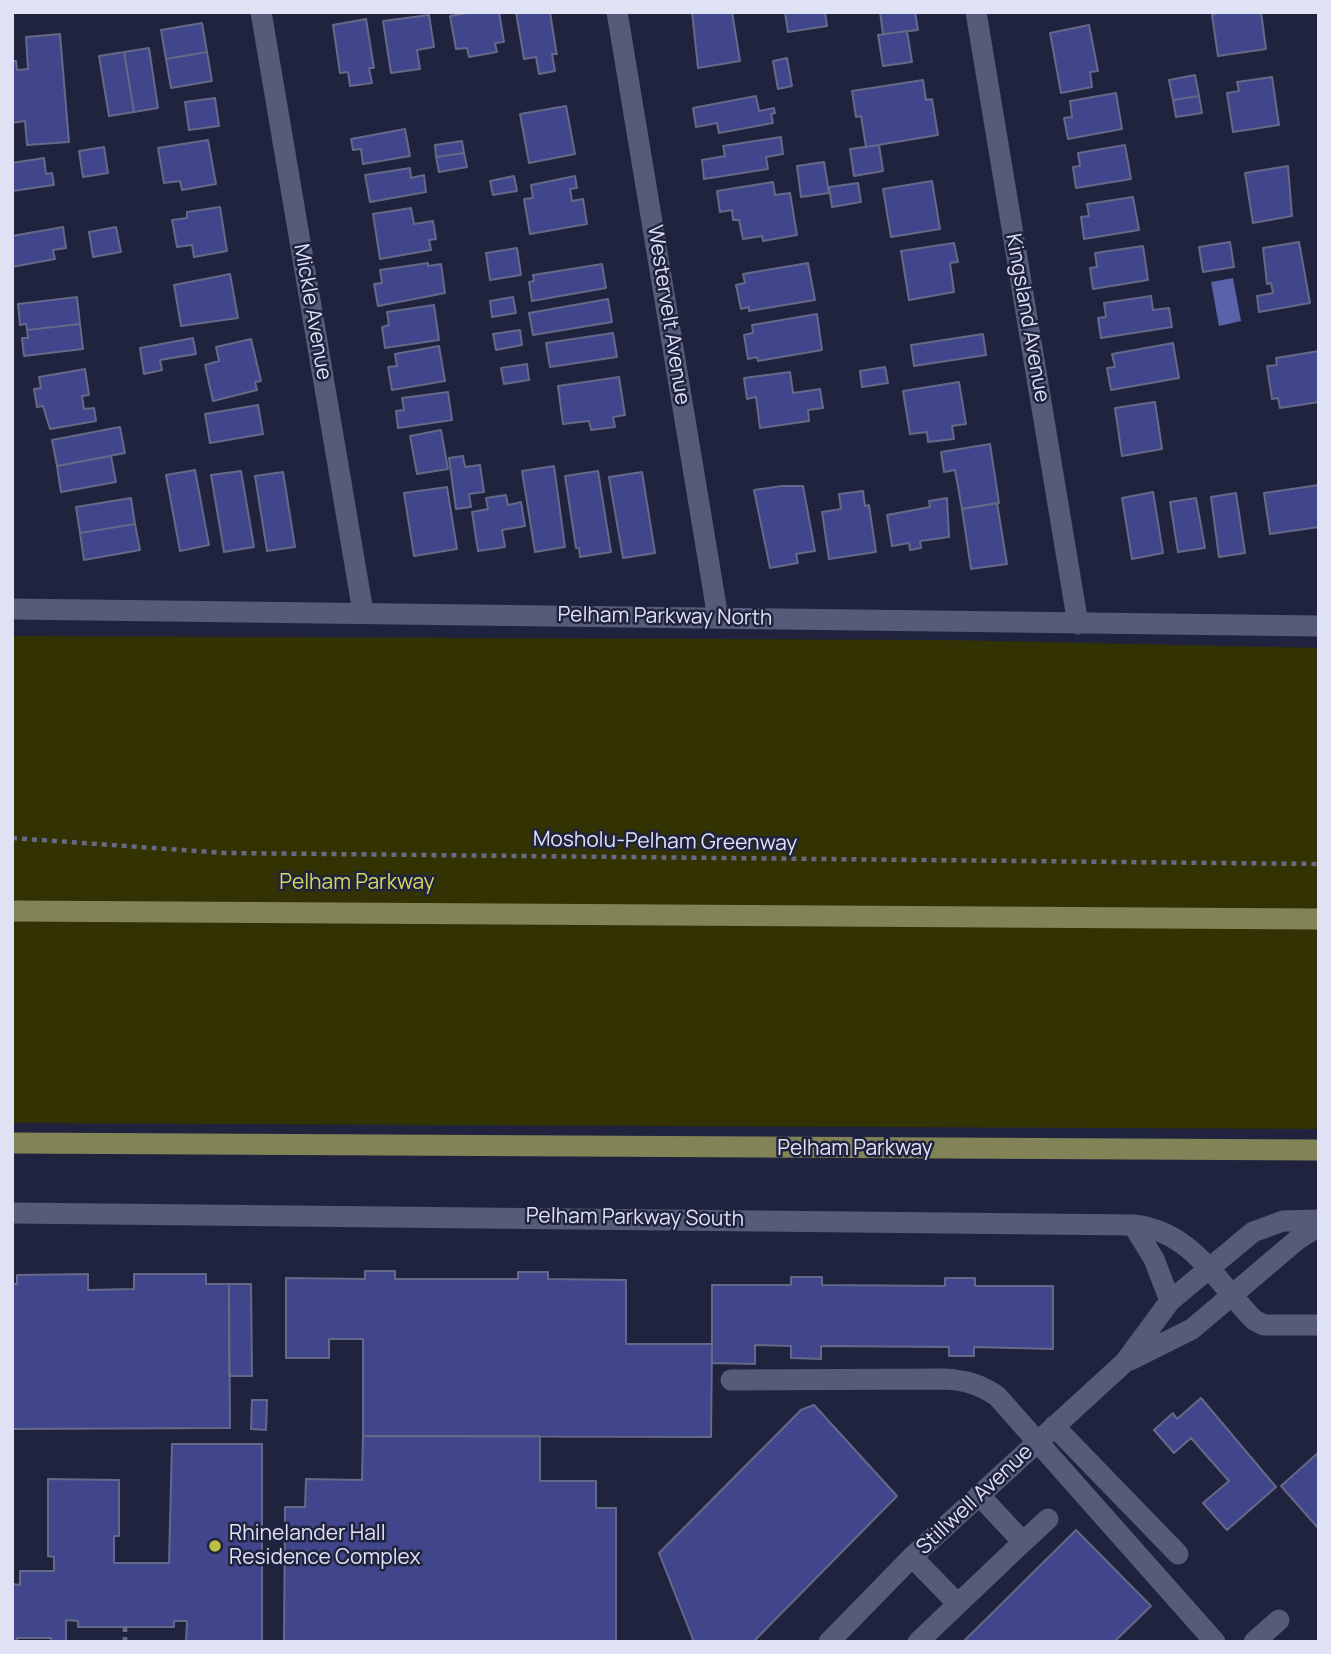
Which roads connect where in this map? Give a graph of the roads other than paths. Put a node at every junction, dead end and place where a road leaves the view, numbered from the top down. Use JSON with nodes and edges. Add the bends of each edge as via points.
{"nodes":[{"id":1,"x":261,"y":12,"type":"edge"},
{"id":2,"x":617,"y":12,"type":"edge"},
{"id":3,"x":976,"y":12,"type":"edge"},
{"id":4,"x":12,"y":609,"type":"edge"},
{"id":5,"x":363,"y":612,"type":"junction"},
{"id":6,"x":718,"y":618,"type":"junction"},
{"id":7,"x":1079,"y":624,"type":"junction"},
{"id":8,"x":1319,"y":626,"type":"edge"},
{"id":9,"x":12,"y":911,"type":"edge"},
{"id":10,"x":1319,"y":919,"type":"edge"},
{"id":11,"x":12,"y":1143,"type":"edge"},
{"id":12,"x":1319,"y":1150,"type":"edge"},
{"id":13,"x":12,"y":1213,"type":"edge"},
{"id":14,"x":1319,"y":1220,"type":"edge"},
{"id":15,"x":1133,"y":1224,"type":"junction"},
{"id":16,"x":1319,"y":1226,"type":"edge"},
{"id":17,"x":1209,"y":1269,"type":"junction"},
{"id":18,"x":1231,"y":1294,"type":"junction"},
{"id":19,"x":1170,"y":1301,"type":"junction"},
{"id":20,"x":1319,"y":1325,"type":"edge"},
{"id":21,"x":1125,"y":1362,"type":"junction"},
{"id":22,"x":731,"y":1380,"type":"dead end"},
{"id":23,"x":1054,"y":1426,"type":"junction"},
{"id":24,"x":1036,"y":1443,"type":"junction"},
{"id":25,"x":979,"y":1495,"type":"junction"},
{"id":26,"x":1048,"y":1519,"type":"dead end"},
{"id":27,"x":1023,"y":1542,"type":"junction"},
{"id":28,"x":1178,"y":1554,"type":"dead end"},
{"id":29,"x":912,"y":1557,"type":"junction"},
{"id":30,"x":958,"y":1604,"type":"junction"},
{"id":31,"x":1279,"y":1620,"type":"dead end"},
{"id":32,"x":829,"y":1642,"type":"edge"},
{"id":33,"x":918,"y":1642,"type":"edge"},
{"id":34,"x":1215,"y":1642,"type":"edge"},
{"id":35,"x":1254,"y":1642,"type":"edge"}],
"edges":[{"from":1,"to":5,"type":"street","name":"Mickle Avenue"},
{"from":2,"to":6,"type":"street","name":"Westervelt Avenue"},
{"from":3,"to":7,"type":"street","name":"Kingsland Avenue"},
{"from":4,"to":5,"type":"street","name":"Pelham Parkway North"},
{"from":5,"to":6,"type":"street","name":"Pelham Parkway North"},
{"from":6,"to":7,"type":"street","name":"Pelham Parkway North"},
{"from":7,"to":8,"type":"street","name":"Pelham Parkway North"},
{"from":9,"to":10,"type":"main road"},
{"from":11,"to":12,"type":"main road","name":"Pelham Parkway"},
{"from":13,"to":15,"type":"street","name":"Pelham Parkway South"},
{"from":14,"to":17,"type":"street","name":"Stillwell Avenue","via":[[1296,1219],[1253,1232]]},
{"from":15,"to":17,"type":"street","name":"Pelham Parkway South","via":[[1168,1232]]},
{"from":15,"to":19,"type":"street","via":[[1147,1244]]},
{"from":16,"to":18,"type":"street","name":"Stillwell Avenue"},
{"from":17,"to":18,"type":"street","name":"Pelham Parkway South"},
{"from":17,"to":19,"type":"street","name":"Stillwell Avenue"},
{"from":18,"to":20,"type":"street","name":"Pelham Parkway South","via":[[1264,1325]]},
{"from":18,"to":21,"type":"street","name":"Stillwell Avenue","via":[[1192,1329]]},
{"from":19,"to":21,"type":"street","name":"Stillwell Avenue"},
{"from":21,"to":23,"type":"street","name":"Stillwell Avenue"},
{"from":22,"to":24,"type":"street","via":[[967,1380],[996,1396]]},
{"from":23,"to":24,"type":"street","name":"Stillwell Avenue"},
{"from":23,"to":28,"type":"street"},
{"from":24,"to":25,"type":"street","name":"Stillwell Avenue"},
{"from":24,"to":34,"type":"street"},
{"from":25,"to":27,"type":"street"},
{"from":25,"to":29,"type":"street","name":"Stillwell Avenue"},
{"from":26,"to":27,"type":"street"},
{"from":27,"to":30,"type":"street"},
{"from":29,"to":30,"type":"street"},
{"from":29,"to":32,"type":"street","name":"Stillwell Avenue"},
{"from":30,"to":33,"type":"street"},
{"from":31,"to":35,"type":"street"}]}
